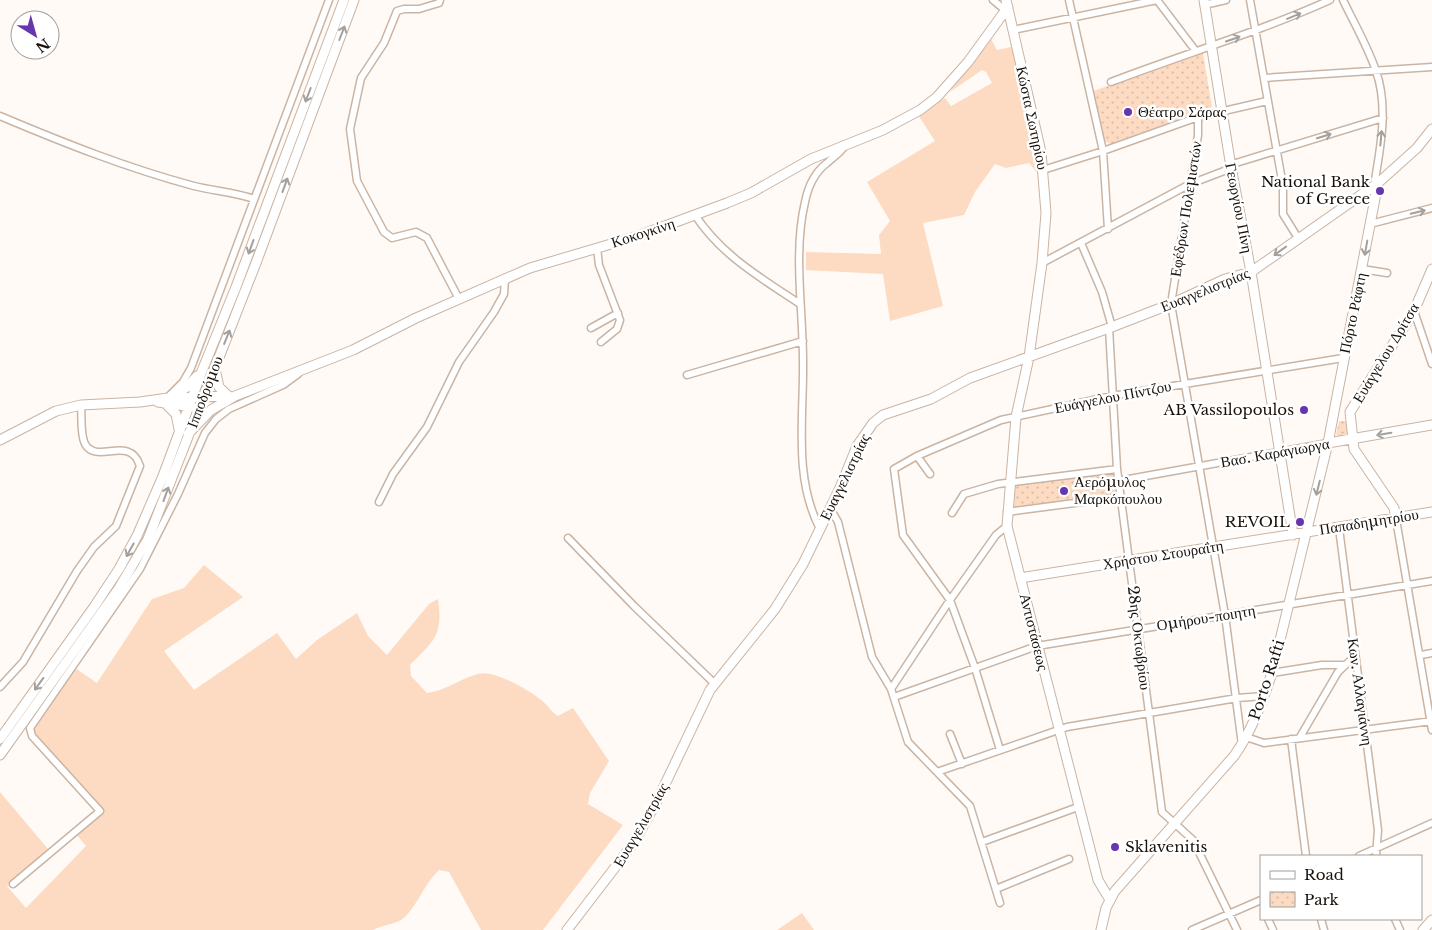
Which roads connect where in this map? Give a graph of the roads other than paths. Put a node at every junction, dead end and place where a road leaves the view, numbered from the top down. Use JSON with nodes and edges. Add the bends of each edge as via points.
{"nodes":[{"id":1,"x":329,"y":0,"type":"edge"},
{"id":2,"x":344,"y":0,"type":"edge"},
{"id":3,"x":354,"y":0,"type":"edge"},
{"id":4,"x":440,"y":0,"type":"edge"},
{"id":5,"x":993,"y":0,"type":"edge"},
{"id":6,"x":1069,"y":0,"type":"edge"},
{"id":7,"x":1157,"y":0,"type":"edge"},
{"id":8,"x":1226,"y":0,"type":"edge"},
{"id":9,"x":1250,"y":0,"type":"edge"},
{"id":10,"x":1330,"y":0,"type":"edge"},
{"id":11,"x":1343,"y":0,"type":"edge"},
{"id":12,"x":1204,"y":2,"type":"edge"},
{"id":13,"x":1006,"y":6,"type":"edge"},
{"id":14,"x":1074,"y":19,"type":"junction"},
{"id":15,"x":1013,"y":30,"type":"junction"},
{"id":16,"x":1256,"y":31,"type":"junction"},
{"id":17,"x":1210,"y":46,"type":"junction"},
{"id":18,"x":1195,"y":50,"type":"junction"},
{"id":19,"x":1432,"y":67,"type":"edge"},
{"id":20,"x":1376,"y":70,"type":"junction"},
{"id":21,"x":1264,"y":78,"type":"junction"},
{"id":22,"x":1111,"y":82,"type":"dead end"},
{"id":23,"x":1267,"y":101,"type":"junction"},
{"id":24,"x":1222,"y":111,"type":"junction"},
{"id":25,"x":0,"y":116,"type":"edge"},
{"id":26,"x":1198,"y":117,"type":"junction"},
{"id":27,"x":1383,"y":118,"type":"junction"},
{"id":28,"x":1432,"y":129,"type":"edge"},
{"id":29,"x":845,"y":144,"type":"junction"},
{"id":30,"x":1277,"y":150,"type":"junction"},
{"id":31,"x":1104,"y":151,"type":"junction"},
{"id":32,"x":1231,"y":167,"type":"junction"},
{"id":33,"x":1043,"y":170,"type":"junction"},
{"id":34,"x":1190,"y":184,"type":"junction"},
{"id":35,"x":1376,"y":185,"type":"junction"},
{"id":36,"x":254,"y":198,"type":"junction"},
{"id":37,"x":1432,"y":208,"type":"edge"},
{"id":38,"x":696,"y":215,"type":"junction"},
{"id":39,"x":1370,"y":224,"type":"junction"},
{"id":40,"x":1108,"y":229,"type":"junction"},
{"id":41,"x":1298,"y":238,"type":"junction"},
{"id":42,"x":1081,"y":244,"type":"junction"},
{"id":43,"x":597,"y":248,"type":"junction"},
{"id":44,"x":1042,"y":263,"type":"junction"},
{"id":45,"x":1362,"y":269,"type":"junction"},
{"id":46,"x":1432,"y":269,"type":"edge"},
{"id":47,"x":1251,"y":272,"type":"junction"},
{"id":48,"x":1387,"y":273,"type":"dead end"},
{"id":49,"x":505,"y":278,"type":"junction"},
{"id":50,"x":459,"y":299,"type":"junction"},
{"id":51,"x":800,"y":304,"type":"junction"},
{"id":52,"x":1171,"y":304,"type":"junction"},
{"id":53,"x":1414,"y":310,"type":"junction"},
{"id":54,"x":618,"y":313,"type":"junction"},
{"id":55,"x":591,"y":328,"type":"dead end"},
{"id":56,"x":1110,"y":328,"type":"junction"},
{"id":57,"x":1432,"y":333,"type":"edge"},
{"id":58,"x":1423,"y":336,"type":"junction"},
{"id":59,"x":601,"y":342,"type":"dead end"},
{"id":60,"x":803,"y":342,"type":"junction"},
{"id":61,"x":1029,"y":357,"type":"junction"},
{"id":62,"x":1343,"y":358,"type":"junction"},
{"id":63,"x":1432,"y":364,"type":"edge"},
{"id":64,"x":215,"y":367,"type":"junction"},
{"id":65,"x":306,"y":369,"type":"junction"},
{"id":66,"x":1265,"y":370,"type":"junction"},
{"id":67,"x":202,"y":371,"type":"junction"},
{"id":68,"x":687,"y":375,"type":"dead end"},
{"id":69,"x":1184,"y":384,"type":"junction"},
{"id":70,"x":232,"y":396,"type":"junction"},
{"id":71,"x":1112,"y":396,"type":"junction"},
{"id":72,"x":192,"y":398,"type":"junction"},
{"id":73,"x":167,"y":401,"type":"junction"},
{"id":74,"x":201,"y":403,"type":"junction"},
{"id":75,"x":220,"y":404,"type":"junction"},
{"id":76,"x":81,"y":405,"type":"junction"},
{"id":77,"x":188,"y":407,"type":"junction"},
{"id":78,"x":1350,"y":412,"type":"junction"},
{"id":79,"x":1333,"y":413,"type":"junction"},
{"id":80,"x":1016,"y":417,"type":"junction"},
{"id":81,"x":1432,"y":426,"type":"edge"},
{"id":82,"x":178,"y":434,"type":"junction"},
{"id":83,"x":188,"y":434,"type":"junction"},
{"id":84,"x":1352,"y":439,"type":"junction"},
{"id":85,"x":0,"y":440,"type":"edge"},
{"id":86,"x":1328,"y":443,"type":"junction"},
{"id":87,"x":1279,"y":452,"type":"junction"},
{"id":88,"x":917,"y":456,"type":"junction"},
{"id":89,"x":1198,"y":466,"type":"junction"},
{"id":90,"x":1117,"y":469,"type":"junction"},
{"id":91,"x":930,"y":474,"type":"dead end"},
{"id":92,"x":1118,"y":481,"type":"junction"},
{"id":93,"x":1010,"y":482,"type":"junction"},
{"id":94,"x":1120,"y":497,"type":"junction"},
{"id":95,"x":379,"y":502,"type":"dead end"},
{"id":96,"x":830,"y":508,"type":"junction"},
{"id":97,"x":1007,"y":512,"type":"junction"},
{"id":98,"x":1432,"y":512,"type":"edge"},
{"id":99,"x":952,"y":513,"type":"dead end"},
{"id":100,"x":1396,"y":518,"type":"junction"},
{"id":101,"x":1008,"y":526,"type":"junction"},
{"id":102,"x":1339,"y":528,"type":"junction"},
{"id":103,"x":820,"y":529,"type":"junction"},
{"id":104,"x":1307,"y":532,"type":"junction"},
{"id":105,"x":1293,"y":535,"type":"junction"},
{"id":106,"x":568,"y":538,"type":"dead end"},
{"id":107,"x":1213,"y":548,"type":"junction"},
{"id":108,"x":1129,"y":561,"type":"junction"},
{"id":109,"x":1020,"y":578,"type":"junction"},
{"id":110,"x":1432,"y":581,"type":"edge"},
{"id":111,"x":1408,"y":585,"type":"junction"},
{"id":112,"x":1348,"y":595,"type":"junction"},
{"id":113,"x":950,"y":600,"type":"junction"},
{"id":114,"x":1289,"y":605,"type":"junction"},
{"id":115,"x":1225,"y":615,"type":"junction"},
{"id":116,"x":1138,"y":629,"type":"junction"},
{"id":117,"x":1037,"y":646,"type":"junction"},
{"id":118,"x":1432,"y":653,"type":"edge"},
{"id":119,"x":1421,"y":655,"type":"junction"},
{"id":120,"x":1355,"y":656,"type":"junction"},
{"id":121,"x":1345,"y":665,"type":"junction"},
{"id":122,"x":975,"y":668,"type":"junction"},
{"id":123,"x":1272,"y":673,"type":"junction"},
{"id":124,"x":715,"y":684,"type":"junction"},
{"id":125,"x":0,"y":687,"type":"edge"},
{"id":126,"x":891,"y":689,"type":"junction"},
{"id":127,"x":894,"y":696,"type":"junction"},
{"id":128,"x":1264,"y":696,"type":"junction"},
{"id":129,"x":1237,"y":698,"type":"junction"},
{"id":130,"x":1149,"y":714,"type":"junction"},
{"id":131,"x":1431,"y":721,"type":"edge"},
{"id":132,"x":1365,"y":729,"type":"junction"},
{"id":133,"x":1058,"y":730,"type":"junction"},
{"id":134,"x":1432,"y":730,"type":"edge"},
{"id":135,"x":950,"y":734,"type":"dead end"},
{"id":136,"x":1246,"y":737,"type":"junction"},
{"id":137,"x":1300,"y":737,"type":"junction"},
{"id":138,"x":0,"y":739,"type":"edge"},
{"id":139,"x":1291,"y":739,"type":"junction"},
{"id":140,"x":1242,"y":746,"type":"junction"},
{"id":141,"x":1000,"y":750,"type":"junction"},
{"id":142,"x":0,"y":755,"type":"edge"},
{"id":143,"x":962,"y":764,"type":"junction"},
{"id":144,"x":937,"y":772,"type":"junction"},
{"id":145,"x":1078,"y":807,"type":"junction"},
{"id":146,"x":1174,"y":823,"type":"junction"},
{"id":147,"x":1432,"y":823,"type":"edge"},
{"id":148,"x":982,"y":842,"type":"junction"},
{"id":149,"x":1378,"y":848,"type":"junction"},
{"id":150,"x":1306,"y":855,"type":"edge"},
{"id":151,"x":1361,"y":855,"type":"edge"},
{"id":152,"x":1376,"y":855,"type":"edge"},
{"id":153,"x":1069,"y":859,"type":"dead end"},
{"id":154,"x":13,"y":884,"type":"dead end"},
{"id":155,"x":996,"y":889,"type":"junction"},
{"id":156,"x":1110,"y":900,"type":"junction"},
{"id":157,"x":1260,"y":900,"type":"edge"},
{"id":158,"x":1000,"y":903,"type":"dead end"},
{"id":159,"x":1229,"y":913,"type":"junction"},
{"id":160,"x":1432,"y":920,"type":"edge"},
{"id":161,"x":566,"y":930,"type":"edge"},
{"id":162,"x":1100,"y":930,"type":"edge"},
{"id":163,"x":1192,"y":930,"type":"edge"},
{"id":164,"x":1237,"y":930,"type":"edge"},
{"id":165,"x":1423,"y":930,"type":"edge"}],
"edges":[{"from":1,"to":36,"type":"street"},
{"from":2,"to":67,"type":"street","name":"Ιπποδρόμου","one_way":true},
{"from":64,"to":3,"type":"street","name":"Ιπποδρόμου","one_way":true},
{"from":4,"to":50,"type":"street","via":[[430,7],[397,11],[384,43],[361,78],[350,129],[357,181],[384,232],[392,238],[416,232],[427,238]]},
{"from":5,"to":13,"type":"street"},
{"from":6,"to":14,"type":"street"},
{"from":7,"to":14,"type":"street"},
{"from":7,"to":18,"type":"street"},
{"from":8,"to":12,"type":"street"},
{"from":9,"to":16,"type":"street"},
{"from":16,"to":10,"type":"street","one_way":true},
{"from":11,"to":20,"type":"street"},
{"from":12,"to":17,"type":"street","name":"Γεωργίου Πίνη"},
{"from":13,"to":15,"type":"street","name":"Κώστα Σωτηρίου"},
{"from":13,"to":29,"type":"street","name":"Κοκογκίνη","via":[[968,62],[937,97],[883,130]]},
{"from":14,"to":15,"type":"street"},
{"from":14,"to":31,"type":"street"},
{"from":15,"to":33,"type":"street","name":"Κώστα Σωτηρίου"},
{"from":17,"to":16,"type":"street","one_way":true},
{"from":16,"to":21,"type":"street"},
{"from":17,"to":18,"type":"street"},
{"from":17,"to":24,"type":"street","name":"Γεωργίου Πίνη"},
{"from":18,"to":22,"type":"street"},
{"from":19,"to":20,"type":"street"},
{"from":20,"to":21,"type":"street"},
{"from":20,"to":27,"type":"street"},
{"from":21,"to":23,"type":"street"},
{"from":23,"to":24,"type":"street"},
{"from":23,"to":30,"type":"street"},
{"from":24,"to":26,"type":"street"},
{"from":24,"to":32,"type":"street","name":"Γεωργίου Πίνη"},
{"from":25,"to":36,"type":"street","via":[[134,168],[195,186]]},
{"from":26,"to":31,"type":"street"},
{"from":26,"to":34,"type":"street","name":"Εφέδρων Πολεμιστών"},
{"from":30,"to":27,"type":"street","one_way":true},
{"from":35,"to":27,"type":"street","one_way":true},
{"from":28,"to":35,"type":"street","name":"Ευαγγελιστρίας","via":[[1417,148]]},
{"from":29,"to":38,"type":"street","name":"Κοκογκίνη","via":[[751,193]]},
{"from":29,"to":51,"type":"street","via":[[816,174],[805,202]]},
{"from":30,"to":32,"type":"street"},
{"from":30,"to":41,"type":"street","via":[[1283,186],[1283,214]]},
{"from":31,"to":33,"type":"street"},
{"from":31,"to":40,"type":"street"},
{"from":32,"to":34,"type":"street"},
{"from":32,"to":47,"type":"street","name":"Γεωργίου Πίνη"},
{"from":33,"to":44,"type":"street","name":"Κώστα Σωτηρίου","via":[[1046,213]]},
{"from":34,"to":40,"type":"street"},
{"from":34,"to":52,"type":"street","name":"Εφέδρων Πολεμιστών"},
{"from":35,"to":39,"type":"street","name":"Πόρτο Ράφτη"},
{"from":35,"to":41,"type":"street","name":"Ευαγγελιστρίας"},
{"from":36,"to":73,"type":"street","via":[[191,368]]},
{"from":39,"to":37,"type":"street","one_way":true},
{"from":38,"to":43,"type":"street","name":"Κοκογκίνη"},
{"from":38,"to":51,"type":"street","via":[[707,233],[725,251]]},
{"from":39,"to":45,"type":"street","name":"Πόρτο Ράφτη","one_way":true},
{"from":40,"to":42,"type":"street"},
{"from":41,"to":47,"type":"street","name":"Ευαγγελιστρίας","one_way":true},
{"from":42,"to":44,"type":"street"},
{"from":42,"to":56,"type":"street","name":"28ης Οκτωβρίου","via":[[1102,292]]},
{"from":43,"to":49,"type":"street","name":"Κοκογκίνη"},
{"from":43,"to":54,"type":"street","via":[[599,265]]},
{"from":44,"to":61,"type":"street","name":"Κώστα Σωτηρίου"},
{"from":45,"to":48,"type":"street"},
{"from":45,"to":62,"type":"street","name":"Πόρτο Ράφτη"},
{"from":46,"to":53,"type":"street","name":"Ευάγγελου Δρίτσα"},
{"from":47,"to":52,"type":"street","name":"Ευαγγελιστρίας","via":[[1218,282]]},
{"from":47,"to":66,"type":"street","name":"Γεωργίου Πίνη"},
{"from":49,"to":50,"type":"street","name":"Κοκογκίνη"},
{"from":49,"to":95,"type":"street","via":[[504,294],[494,312],[459,362],[427,426],[393,474]]},
{"from":50,"to":65,"type":"street","name":"Κοκογκίνη"},
{"from":51,"to":60,"type":"street"},
{"from":52,"to":56,"type":"street","name":"Ευαγγελιστρίας"},
{"from":52,"to":69,"type":"street","name":"Εφέδρων Πολεμιστών"},
{"from":53,"to":58,"type":"street"},
{"from":53,"to":78,"type":"street","name":"Ευάγγελου Δρίτσα"},
{"from":54,"to":55,"type":"street"},
{"from":54,"to":59,"type":"street","via":[[620,324]]},
{"from":56,"to":61,"type":"street","name":"Ευαγγελιστρίας"},
{"from":56,"to":71,"type":"street","name":"28ης Οκτωβρίου"},
{"from":57,"to":58,"type":"street"},
{"from":58,"to":63,"type":"street"},
{"from":60,"to":68,"type":"street"},
{"from":60,"to":103,"type":"street","via":[[803,462],[810,505]]},
{"from":61,"to":80,"type":"street","name":"Αντιστάσεως"},
{"from":61,"to":96,"type":"street","name":"Ευαγγελιστρίας","via":[[970,378],[931,399],[878,419],[860,441]]},
{"from":62,"to":66,"type":"street","name":"Ευάγγελου Πίντζου"},
{"from":62,"to":79,"type":"street","name":"Πόρτο Ράφτη"},
{"from":64,"to":70,"type":"street","via":[[219,386]]},
{"from":64,"to":74,"type":"street","name":"Ιπποδρόμου"},
{"from":65,"to":70,"type":"street","name":"Κοκογκίνη"},
{"from":65,"to":154,"type":"street","via":[[283,385],[229,408],[205,432],[140,569],[30,728],[32,736],[100,811]]},
{"from":66,"to":69,"type":"street","name":"Ευάγγελου Πίντζου"},
{"from":66,"to":87,"type":"street","name":"Γεωργίου Πίνη"},
{"from":67,"to":72,"type":"street","name":"Ιπποδρόμου"},
{"from":67,"to":73,"type":"street"},
{"from":69,"to":71,"type":"street","name":"Ευάγγελου Πίντζου"},
{"from":69,"to":89,"type":"street","name":"Εφέδρων Πολεμιστών"},
{"from":70,"to":74,"type":"street"},
{"from":70,"to":75,"type":"street"},
{"from":71,"to":80,"type":"street","name":"Ευάγγελου Πίντζου"},
{"from":71,"to":90,"type":"street","name":"28ης Οκτωβρίου"},
{"from":72,"to":73,"type":"street"},
{"from":72,"to":74,"type":"street"},
{"from":72,"to":77,"type":"street","name":"Ιπποδρόμου"},
{"from":73,"to":76,"type":"street"},
{"from":73,"to":77,"type":"street"},
{"from":73,"to":82,"type":"street","via":[[176,414]]},
{"from":74,"to":75,"type":"street"},
{"from":74,"to":77,"type":"street"},
{"from":74,"to":83,"type":"street","name":"Ιπποδρόμου"},
{"from":75,"to":83,"type":"street"},
{"from":76,"to":85,"type":"street","via":[[56,411]]},
{"from":76,"to":125,"type":"street","via":[[86,446],[92,451],[130,451],[137,456],[140,466],[116,526],[77,571],[24,662]]},
{"from":77,"to":82,"type":"street","name":"Ιπποδρόμου"},
{"from":78,"to":79,"type":"street"},
{"from":78,"to":84,"type":"street","name":"Ευάγγελου Δρίτσα"},
{"from":79,"to":86,"type":"street","name":"Πόρτο Ράφτη"},
{"from":80,"to":88,"type":"street","name":"Ευάγγελου Πίντζου","via":[[1001,420]]},
{"from":80,"to":93,"type":"street","name":"Αντιστάσεως"},
{"from":81,"to":84,"type":"street","name":"Βασ. Καράγιωργα","one_way":true},
{"from":82,"to":138,"type":"street","name":"Ιπποδρόμου","one_way":true,"via":[[148,511],[119,569]]},
{"from":142,"to":83,"type":"street","name":"Ιπποδρόμου","one_way":true,"via":[[139,555],[157,519]]},
{"from":84,"to":86,"type":"street","name":"Βασ. Καράγιωργα"},
{"from":84,"to":100,"type":"street","via":[[1354,448],[1394,508]]},
{"from":86,"to":87,"type":"street","name":"Βασ. Καράγιωργα"},
{"from":86,"to":104,"type":"street","name":"Porto Rafti","one_way":true},
{"from":87,"to":89,"type":"street","name":"Βασ. Καράγιωργα"},
{"from":87,"to":105,"type":"street","name":"Γεωργίου Πίνη"},
{"from":88,"to":91,"type":"street"},
{"from":88,"to":113,"type":"street","name":"Ευάγγελου Πίντζου","via":[[894,469],[903,535]]},
{"from":89,"to":92,"type":"street","name":"Βασ. Καράγιωργα"},
{"from":89,"to":107,"type":"street","name":"Εφέδρων Πολεμιστών"},
{"from":90,"to":92,"type":"street","name":"28ης Οκτωβρίου"},
{"from":90,"to":93,"type":"street"},
{"from":92,"to":94,"type":"street","name":"28ης Οκτωβρίου"},
{"from":93,"to":97,"type":"street","name":"Αντιστάσεως"},
{"from":93,"to":99,"type":"street","via":[[964,494]]},
{"from":94,"to":97,"type":"street"},
{"from":94,"to":108,"type":"street","name":"28ης Οκτωβρίου"},
{"from":96,"to":103,"type":"street","name":"Ευαγγελιστρίας"},
{"from":96,"to":126,"type":"street","via":[[838,522],[872,657]]},
{"from":97,"to":101,"type":"street","name":"Αντιστάσεως"},
{"from":98,"to":100,"type":"street","name":"Παπαδημητρίου"},
{"from":100,"to":102,"type":"street","name":"Παπαδημητρίου"},
{"from":100,"to":111,"type":"street"},
{"from":101,"to":109,"type":"street","name":"Αντιστάσεως"},
{"from":101,"to":113,"type":"street","via":[[996,535]]},
{"from":102,"to":104,"type":"street","name":"Παπαδημητρίου"},
{"from":102,"to":112,"type":"street","name":"Κων. Αλλαγιάννη"},
{"from":103,"to":124,"type":"street","name":"Ευαγγελιστρίας","via":[[775,609]]},
{"from":104,"to":105,"type":"street","name":"Χρήστου Στουραΐτη"},
{"from":104,"to":114,"type":"street","name":"Porto Rafti"},
{"from":105,"to":107,"type":"street","name":"Χρήστου Στουραΐτη"},
{"from":106,"to":124,"type":"street"},
{"from":107,"to":108,"type":"street","name":"Χρήστου Στουραΐτη"},
{"from":107,"to":115,"type":"street","name":"Εφέδρων Πολεμιστών"},
{"from":108,"to":109,"type":"street","name":"Χρήστου Στουραΐτη"},
{"from":108,"to":116,"type":"street","name":"28ης Οκτωβρίου"},
{"from":109,"to":117,"type":"street","name":"Αντιστάσεως"},
{"from":110,"to":111,"type":"street","name":"Ομήρου-ποιητη"},
{"from":111,"to":112,"type":"street","name":"Ομήρου-ποιητη"},
{"from":111,"to":119,"type":"street"},
{"from":112,"to":114,"type":"street","name":"Ομήρου-ποιητη"},
{"from":112,"to":120,"type":"street","name":"Κων. Αλλαγιάννη"},
{"from":113,"to":122,"type":"street"},
{"from":113,"to":126,"type":"street"},
{"from":114,"to":115,"type":"street","name":"Ομήρου-ποιητη"},
{"from":114,"to":123,"type":"street","name":"Porto Rafti"},
{"from":115,"to":116,"type":"street","name":"Ομήρου-ποιητη"},
{"from":115,"to":129,"type":"street","name":"Εφέδρων Πολεμιστών"},
{"from":116,"to":117,"type":"street","name":"Ομήρου-ποιητη"},
{"from":116,"to":130,"type":"street","name":"28ης Οκτωβρίου"},
{"from":117,"to":122,"type":"street","name":"Ομήρου-ποιητη"},
{"from":117,"to":133,"type":"street","name":"Αντιστάσεως"},
{"from":118,"to":119,"type":"street"},
{"from":119,"to":131,"type":"street"},
{"from":120,"to":121,"type":"street"},
{"from":120,"to":132,"type":"street","name":"Κων. Αλλαγιάννη"},
{"from":121,"to":123,"type":"street"},
{"from":121,"to":137,"type":"street"},
{"from":122,"to":127,"type":"street","name":"Ομήρου-ποιητη"},
{"from":122,"to":141,"type":"street"},
{"from":123,"to":128,"type":"street","name":"Porto Rafti"},
{"from":124,"to":161,"type":"street","name":"Ευαγγελιστρίας","via":[[633,844]]},
{"from":126,"to":127,"type":"street"},
{"from":127,"to":144,"type":"street","via":[[908,742]]},
{"from":128,"to":129,"type":"street"},
{"from":128,"to":136,"type":"street","name":"Porto Rafti"},
{"from":129,"to":130,"type":"street"},
{"from":129,"to":140,"type":"street","name":"Εφέδρων Πολεμιστών"},
{"from":130,"to":133,"type":"street"},
{"from":130,"to":146,"type":"street","name":"28ης Οκτωβρίου","via":[[1162,812]]},
{"from":131,"to":132,"type":"street"},
{"from":131,"to":134,"type":"street"},
{"from":132,"to":137,"type":"street"},
{"from":132,"to":149,"type":"street","name":"Κων. Αλλαγιάννη"},
{"from":133,"to":141,"type":"street"},
{"from":133,"to":145,"type":"street","name":"Αντιστάσεως"},
{"from":135,"to":143,"type":"street"},
{"from":136,"to":139,"type":"street","via":[[1264,743]]},
{"from":136,"to":140,"type":"street","name":"Porto Rafti"},
{"from":137,"to":139,"type":"street"},
{"from":139,"to":150,"type":"street"},
{"from":140,"to":146,"type":"street","name":"Porto Rafti"},
{"from":141,"to":143,"type":"street"},
{"from":143,"to":144,"type":"street"},
{"from":144,"to":148,"type":"street","via":[[967,802]]},
{"from":145,"to":148,"type":"street"},
{"from":145,"to":156,"type":"street","name":"Αντιστάσεως","via":[[1098,880]]},
{"from":146,"to":156,"type":"street","name":"Porto Rafti"},
{"from":146,"to":159,"type":"street","name":"28ης Οκτωβρίου","via":[[1193,840]]},
{"from":147,"to":149,"type":"street"},
{"from":148,"to":155,"type":"street"},
{"from":149,"to":151,"type":"street"},
{"from":149,"to":152,"type":"street","name":"Κων. Αλλαγιάννη"},
{"from":153,"to":155,"type":"street"},
{"from":155,"to":158,"type":"street"},
{"from":156,"to":162,"type":"street","name":"Porto Rafti"},
{"from":157,"to":159,"type":"street"},
{"from":159,"to":163,"type":"street"},
{"from":159,"to":164,"type":"street","name":"28ης Οκτωβρίου"},
{"from":160,"to":165,"type":"street"}]}
